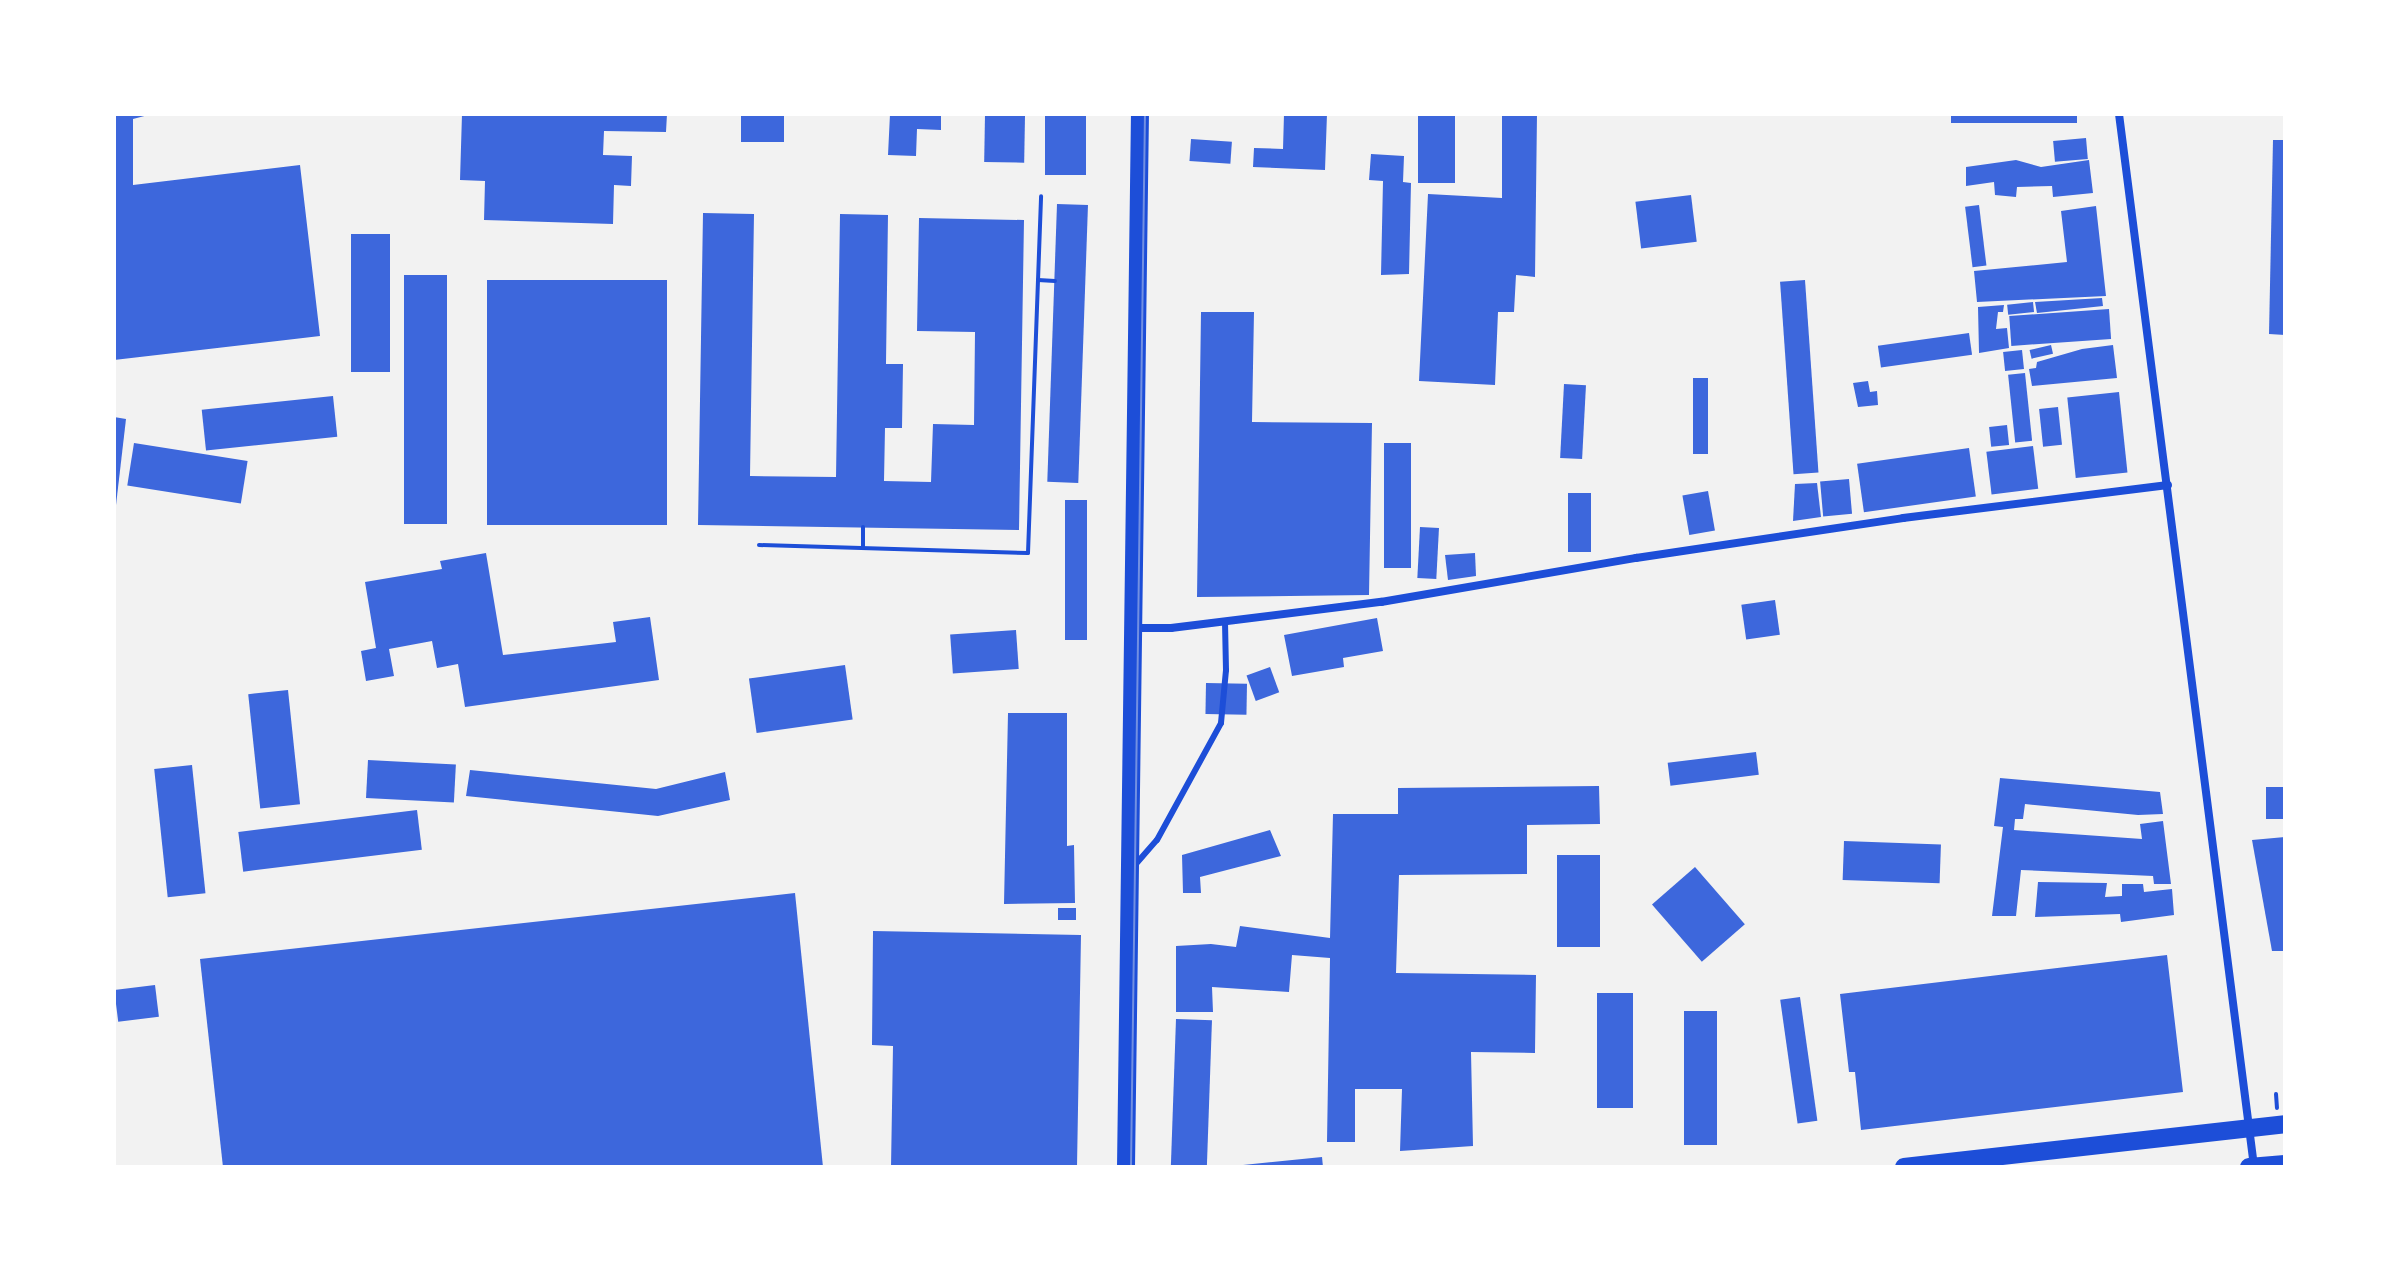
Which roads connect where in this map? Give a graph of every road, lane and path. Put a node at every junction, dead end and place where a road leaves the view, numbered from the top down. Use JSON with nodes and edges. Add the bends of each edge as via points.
{"nodes":[{"id":1,"x":1140,"y":114,"type":"edge"},
{"id":2,"x":2119,"y":114,"type":"edge"},
{"id":3,"x":1041,"y":196,"type":"dead end"},
{"id":4,"x":1038,"y":280,"type":"junction"},
{"id":5,"x":1055,"y":281,"type":"dead end"},
{"id":6,"x":2168,"y":485,"type":"junction"},
{"id":7,"x":863,"y":527,"type":"dead end"},
{"id":8,"x":759,"y":545,"type":"dead end"},
{"id":9,"x":863,"y":548,"type":"junction"},
{"id":10,"x":1225,"y":619,"type":"junction"},
{"id":11,"x":1133,"y":628,"type":"junction"},
{"id":12,"x":1130,"y":871,"type":"junction"},
{"id":13,"x":2285,"y":1124,"type":"edge"},
{"id":14,"x":2248,"y":1128,"type":"junction"},
{"id":15,"x":2285,"y":1164,"type":"edge"},
{"id":16,"x":1126,"y":1167,"type":"edge"},
{"id":17,"x":1904,"y":1167,"type":"edge"},
{"id":18,"x":2252,"y":1167,"type":"edge"}],
"edges":[{"from":1,"to":11,"type":"main road"},
{"from":2,"to":6,"type":"street"},
{"from":3,"to":4,"type":"path"},
{"from":4,"to":5,"type":"path"},
{"from":4,"to":9,"type":"path","via":[[1028,553]]},
{"from":6,"to":10,"type":"street","via":[[1840,527],[1381,602]]},
{"from":6,"to":14,"type":"street"},
{"from":7,"to":9,"type":"path"},
{"from":8,"to":9,"type":"path"},
{"from":10,"to":11,"type":"street"},
{"from":10,"to":12,"type":"lane","via":[[1221,723],[1157,840]]},
{"from":11,"to":12,"type":"main road"},
{"from":12,"to":16,"type":"main road"},
{"from":13,"to":14,"type":"main road"},
{"from":14,"to":17,"type":"main road"},
{"from":14,"to":18,"type":"street"},
{"from":15,"to":18,"type":"main road"}]}
